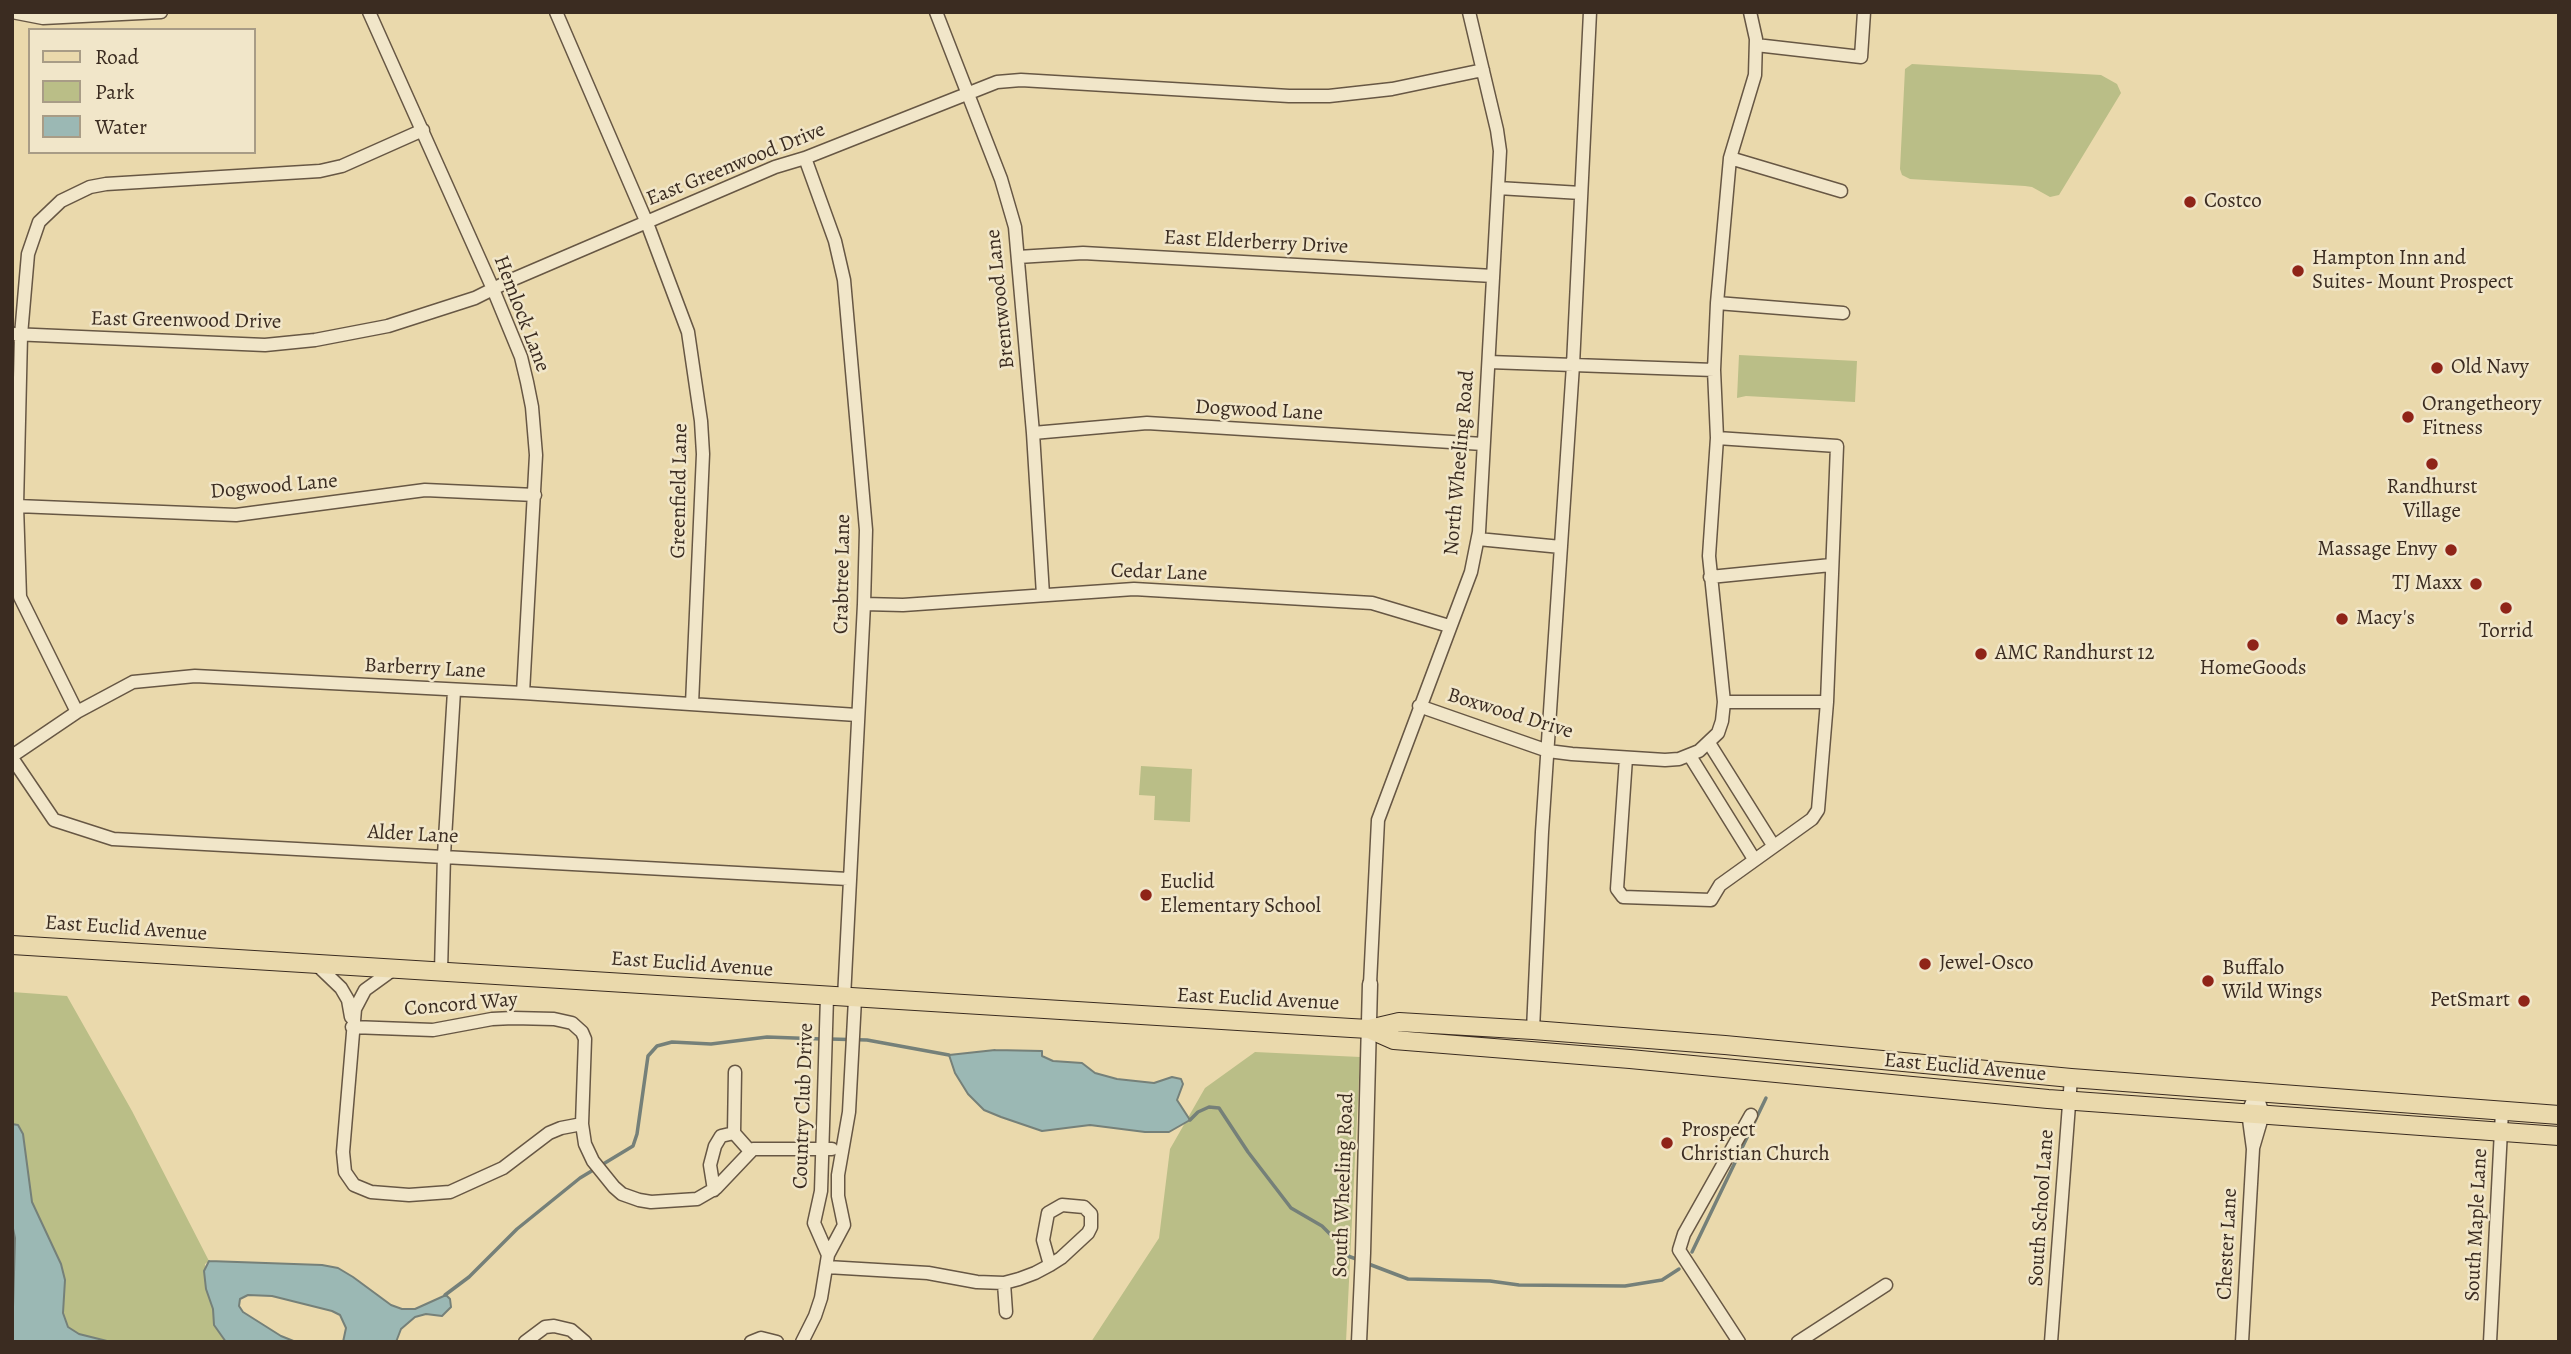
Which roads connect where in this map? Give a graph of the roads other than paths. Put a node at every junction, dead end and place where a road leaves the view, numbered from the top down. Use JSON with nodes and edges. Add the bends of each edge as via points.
{"nodes":[{"id":1,"x":12,"y":12,"type":"edge"},
{"id":2,"x":161,"y":12,"type":"edge"},
{"id":3,"x":369,"y":12,"type":"edge"},
{"id":4,"x":556,"y":12,"type":"edge"},
{"id":5,"x":936,"y":12,"type":"edge"},
{"id":6,"x":1469,"y":12,"type":"edge"},
{"id":7,"x":1590,"y":12,"type":"edge"},
{"id":8,"x":1750,"y":12,"type":"edge"},
{"id":9,"x":1864,"y":12,"type":"edge"},
{"id":10,"x":1756,"y":45,"type":"junction"},
{"id":11,"x":1483,"y":70,"type":"junction"},
{"id":12,"x":968,"y":94,"type":"junction"},
{"id":13,"x":423,"y":130,"type":"junction"},
{"id":14,"x":805,"y":158,"type":"junction"},
{"id":15,"x":1730,"y":158,"type":"junction"},
{"id":16,"x":1498,"y":188,"type":"junction"},
{"id":17,"x":1841,"y":191,"type":"dead end"},
{"id":18,"x":1581,"y":193,"type":"junction"},
{"id":19,"x":646,"y":223,"type":"junction"},
{"id":20,"x":1018,"y":257,"type":"junction"},
{"id":21,"x":1493,"y":276,"type":"junction"},
{"id":22,"x":493,"y":289,"type":"junction"},
{"id":23,"x":1717,"y":303,"type":"junction"},
{"id":24,"x":1843,"y":313,"type":"dead end"},
{"id":25,"x":17,"y":334,"type":"edge"},
{"id":26,"x":1489,"y":362,"type":"junction"},
{"id":27,"x":1573,"y":365,"type":"junction"},
{"id":28,"x":1714,"y":370,"type":"junction"},
{"id":29,"x":1033,"y":433,"type":"junction"},
{"id":30,"x":1717,"y":438,"type":"junction"},
{"id":31,"x":1483,"y":444,"type":"junction"},
{"id":32,"x":535,"y":495,"type":"junction"},
{"id":33,"x":17,"y":506,"type":"junction"},
{"id":34,"x":1478,"y":538,"type":"junction"},
{"id":35,"x":1561,"y":547,"type":"junction"},
{"id":36,"x":1831,"y":565,"type":"junction"},
{"id":37,"x":1710,"y":577,"type":"junction"},
{"id":38,"x":1043,"y":595,"type":"junction"},
{"id":39,"x":864,"y":604,"type":"junction"},
{"id":40,"x":1449,"y":626,"type":"junction"},
{"id":41,"x":454,"y":691,"type":"junction"},
{"id":42,"x":523,"y":694,"type":"junction"},
{"id":43,"x":1724,"y":702,"type":"junction"},
{"id":44,"x":1827,"y":702,"type":"junction"},
{"id":45,"x":692,"y":704,"type":"junction"},
{"id":46,"x":1419,"y":706,"type":"junction"},
{"id":47,"x":77,"y":712,"type":"junction"},
{"id":48,"x":856,"y":715,"type":"junction"},
{"id":49,"x":1709,"y":743,"type":"junction"},
{"id":50,"x":1548,"y":751,"type":"junction"},
{"id":51,"x":1690,"y":756,"type":"junction"},
{"id":52,"x":12,"y":757,"type":"edge"},
{"id":53,"x":1626,"y":758,"type":"junction"},
{"id":54,"x":1773,"y":845,"type":"junction"},
{"id":55,"x":444,"y":855,"type":"junction"},
{"id":56,"x":1754,"y":859,"type":"junction"},
{"id":57,"x":848,"y":879,"type":"junction"},
{"id":58,"x":12,"y":945,"type":"edge"},
{"id":59,"x":316,"y":964,"type":"junction"},
{"id":60,"x":395,"y":968,"type":"junction"},
{"id":61,"x":441,"y":971,"type":"junction"},
{"id":62,"x":1370,"y":984,"type":"joint"},
{"id":63,"x":842,"y":998,"type":"junction"},
{"id":64,"x":352,"y":1027,"type":"junction"},
{"id":65,"x":1369,"y":1029,"type":"junction"},
{"id":66,"x":1533,"y":1030,"type":"junction"},
{"id":67,"x":735,"y":1072,"type":"dead end"},
{"id":68,"x":2071,"y":1078,"type":"junction"},
{"id":69,"x":2256,"y":1093,"type":"junction"},
{"id":70,"x":2069,"y":1101,"type":"junction"},
{"id":71,"x":2502,"y":1111,"type":"junction"},
{"id":72,"x":2255,"y":1113,"type":"junction"},
{"id":73,"x":1751,"y":1115,"type":"dead end"},
{"id":74,"x":2559,"y":1115,"type":"edge"},
{"id":75,"x":582,"y":1124,"type":"junction"},
{"id":76,"x":2501,"y":1132,"type":"junction"},
{"id":77,"x":734,"y":1133,"type":"junction"},
{"id":78,"x":2559,"y":1136,"type":"edge"},
{"id":79,"x":827,"y":1149,"type":"junction"},
{"id":80,"x":750,"y":1151,"type":"junction"},
{"id":81,"x":714,"y":1190,"type":"junction"},
{"id":82,"x":828,"y":1261,"type":"junction"},
{"id":83,"x":1050,"y":1265,"type":"junction"},
{"id":84,"x":1004,"y":1283,"type":"junction"},
{"id":85,"x":1886,"y":1285,"type":"dead end"},
{"id":86,"x":1006,"y":1312,"type":"dead end"},
{"id":87,"x":525,"y":1342,"type":"edge"},
{"id":88,"x":585,"y":1342,"type":"edge"},
{"id":89,"x":751,"y":1342,"type":"edge"},
{"id":90,"x":777,"y":1342,"type":"edge"},
{"id":91,"x":802,"y":1342,"type":"edge"},
{"id":92,"x":1359,"y":1342,"type":"edge"},
{"id":93,"x":1739,"y":1342,"type":"edge"},
{"id":94,"x":1798,"y":1342,"type":"edge"},
{"id":95,"x":2051,"y":1342,"type":"edge"},
{"id":96,"x":2242,"y":1342,"type":"edge"},
{"id":97,"x":2490,"y":1342,"type":"edge"}],
"edges":[{"from":1,"to":2,"type":"street","via":[[43,18]]},
{"from":3,"to":13,"type":"street","name":"Hemlock Lane"},
{"from":4,"to":19,"type":"street","name":"Greenfield Lane"},
{"from":5,"to":12,"type":"street","name":"Brentwood Lane"},
{"from":6,"to":11,"type":"street","name":"North Wheeling Road"},
{"from":7,"to":18,"type":"street"},
{"from":8,"to":10,"type":"street"},
{"from":9,"to":10,"type":"street","via":[[1861,57]]},
{"from":10,"to":15,"type":"street","via":[[1755,75]]},
{"from":11,"to":12,"type":"street","name":"East Greenwood Drive","via":[[1392,89],[1329,96],[1021,80],[998,82]]},
{"from":11,"to":16,"type":"street","name":"North Wheeling Road","via":[[1500,151]]},
{"from":12,"to":14,"type":"street","name":"East Greenwood Drive"},
{"from":12,"to":20,"type":"street","name":"Brentwood Lane","via":[[1009,204]]},
{"from":13,"to":22,"type":"street","name":"Hemlock Lane"},
{"from":13,"to":25,"type":"street","via":[[320,171],[106,184],[72,194],[39,222],[31,242]]},
{"from":14,"to":19,"type":"street","name":"East Greenwood Drive"},
{"from":14,"to":39,"type":"street","name":"Crabtree Lane","via":[[835,241],[847,299],[865,514]]},
{"from":15,"to":17,"type":"street"},
{"from":15,"to":23,"type":"street"},
{"from":16,"to":18,"type":"street"},
{"from":16,"to":21,"type":"street","name":"North Wheeling Road"},
{"from":18,"to":27,"type":"street"},
{"from":19,"to":22,"type":"street","name":"East Greenwood Drive"},
{"from":19,"to":45,"type":"street","name":"Greenfield Lane","via":[[688,332],[701,421],[703,482]]},
{"from":20,"to":21,"type":"street","name":"East Elderberry Drive","via":[[1083,253]]},
{"from":20,"to":29,"type":"street","name":"Brentwood Lane"},
{"from":21,"to":26,"type":"street","name":"North Wheeling Road"},
{"from":22,"to":25,"type":"street","name":"East Greenwood Drive","via":[[412,320],[292,343],[238,346]]},
{"from":22,"to":32,"type":"street","name":"Hemlock Lane","via":[[527,382],[535,436]]},
{"from":23,"to":24,"type":"street"},
{"from":23,"to":28,"type":"street"},
{"from":25,"to":33,"type":"street"},
{"from":26,"to":27,"type":"street"},
{"from":26,"to":31,"type":"street","name":"North Wheeling Road"},
{"from":27,"to":28,"type":"street"},
{"from":27,"to":35,"type":"street"},
{"from":28,"to":30,"type":"street"},
{"from":29,"to":31,"type":"street","name":"Dogwood Lane","via":[[1147,423]]},
{"from":29,"to":38,"type":"street","name":"Brentwood Lane"},
{"from":30,"to":36,"type":"street","via":[[1838,446]]},
{"from":30,"to":37,"type":"street"},
{"from":31,"to":34,"type":"street","name":"North Wheeling Road"},
{"from":32,"to":33,"type":"street","name":"Dogwood Lane","via":[[425,490],[236,515]]},
{"from":32,"to":42,"type":"street","name":"Hemlock Lane"},
{"from":33,"to":47,"type":"street","via":[[20,597]]},
{"from":34,"to":35,"type":"street"},
{"from":34,"to":40,"type":"street","name":"North Wheeling Road","via":[[1471,572]]},
{"from":35,"to":50,"type":"street"},
{"from":36,"to":37,"type":"street"},
{"from":36,"to":44,"type":"street"},
{"from":37,"to":43,"type":"street"},
{"from":38,"to":39,"type":"street","name":"Cedar Lane"},
{"from":38,"to":40,"type":"street","name":"Cedar Lane","via":[[1134,589],[1350,601],[1394,608]]},
{"from":39,"to":48,"type":"street","name":"Crabtree Lane"},
{"from":40,"to":46,"type":"street","name":"North Wheeling Road"},
{"from":41,"to":42,"type":"street","name":"Barberry Lane"},
{"from":41,"to":47,"type":"street","name":"Barberry Lane","via":[[195,676],[133,682]]},
{"from":41,"to":55,"type":"street"},
{"from":42,"to":45,"type":"street","name":"Barberry Lane"},
{"from":43,"to":44,"type":"street"},
{"from":43,"to":49,"type":"street","via":[[1722,721]]},
{"from":44,"to":54,"type":"street","via":[[1818,810]]},
{"from":45,"to":48,"type":"street","name":"Barberry Lane"},
{"from":46,"to":50,"type":"street","name":"Boxwood Drive"},
{"from":46,"to":62,"type":"street","name":"North Wheeling Road","via":[[1378,820]]},
{"from":47,"to":52,"type":"street","name":"Barberry Lane"},
{"from":48,"to":57,"type":"street","name":"Crabtree Lane"},
{"from":49,"to":51,"type":"street","name":"Boxwood Drive"},
{"from":49,"to":54,"type":"street"},
{"from":50,"to":53,"type":"street","name":"Boxwood Drive"},
{"from":50,"to":66,"type":"street"},
{"from":51,"to":53,"type":"street","name":"Boxwood Drive"},
{"from":51,"to":56,"type":"street"},
{"from":52,"to":55,"type":"street","name":"Alder Lane","via":[[54,820],[113,839]]},
{"from":53,"to":56,"type":"street","via":[[1617,889],[1623,897],[1711,900],[1720,885]]},
{"from":54,"to":56,"type":"street"},
{"from":55,"to":57,"type":"street","name":"Alder Lane"},
{"from":55,"to":61,"type":"street"},
{"from":57,"to":63,"type":"street","name":"Crabtree Lane"},
{"from":58,"to":59,"type":"main road","name":"East Euclid Avenue"},
{"from":59,"to":60,"type":"main road","name":"East Euclid Avenue"},
{"from":59,"to":64,"type":"street","via":[[348,1000]]},
{"from":60,"to":61,"type":"main road","name":"East Euclid Avenue"},
{"from":60,"to":64,"type":"street","via":[[365,990]]},
{"from":61,"to":63,"type":"main road","name":"East Euclid Avenue"},
{"from":62,"to":65,"type":"street","name":"North Wheeling Road"},
{"from":63,"to":65,"type":"main road","name":"East Euclid Avenue"},
{"from":63,"to":79,"type":"street","name":"Country Club Drive","via":[[827,1033]]},
{"from":63,"to":82,"type":"street","name":"Country Club Drive","via":[[852,1032],[849,1112],[837,1187],[844,1225]]},
{"from":64,"to":75,"type":"street","name":"Concord Way","via":[[433,1030],[513,1018],[572,1023],[585,1039]]},
{"from":64,"to":75,"type":"street","via":[[343,1164],[348,1179],[361,1190],[409,1195],[450,1192],[503,1168],[549,1133]]},
{"from":65,"to":66,"type":"main road","name":"East Euclid Avenue","via":[[1399,1022]]},
{"from":65,"to":70,"type":"main road","name":"East Euclid Avenue","via":[[1394,1040]]},
{"from":65,"to":92,"type":"street","name":"South Wheeling Road"},
{"from":66,"to":68,"type":"main road","name":"East Euclid Avenue"},
{"from":67,"to":77,"type":"street"},
{"from":68,"to":69,"type":"main road","name":"East Euclid Avenue"},
{"from":68,"to":70,"type":"street","name":"South School Lane"},
{"from":69,"to":71,"type":"main road","name":"East Euclid Avenue"},
{"from":69,"to":72,"type":"street"},
{"from":70,"to":72,"type":"main road","name":"East Euclid Avenue"},
{"from":70,"to":95,"type":"street","name":"South School Lane"},
{"from":71,"to":74,"type":"main road","name":"East Euclid Avenue"},
{"from":71,"to":76,"type":"street","name":"South Maple Lane"},
{"from":72,"to":76,"type":"main road","name":"East Euclid Avenue"},
{"from":72,"to":96,"type":"street","name":"Chester Lane"},
{"from":73,"to":93,"type":"street","via":[[1679,1250]]},
{"from":75,"to":81,"type":"street","name":"Concord Way","via":[[584,1144],[593,1161],[622,1194],[651,1202],[697,1199]]},
{"from":76,"to":78,"type":"main road","name":"East Euclid Avenue"},
{"from":76,"to":97,"type":"street","name":"South Maple Lane"},
{"from":77,"to":80,"type":"street"},
{"from":77,"to":81,"type":"street","via":[[721,1136],[715,1146],[710,1165]]},
{"from":79,"to":80,"type":"street"},
{"from":79,"to":82,"type":"street","name":"Country Club Drive","via":[[814,1223]]},
{"from":80,"to":81,"type":"street"},
{"from":82,"to":84,"type":"street"},
{"from":82,"to":91,"type":"street","name":"Country Club Drive","via":[[815,1317]]},
{"from":83,"to":83,"type":"street","via":[[1088,1233],[1091,1214],[1084,1208],[1062,1205],[1048,1213],[1043,1240]]},
{"from":83,"to":84,"type":"street"},
{"from":84,"to":86,"type":"street"},
{"from":85,"to":94,"type":"street"},
{"from":87,"to":88,"type":"street","via":[[554,1326],[571,1330]]},
{"from":89,"to":90,"type":"street","via":[[761,1338]]}]}
